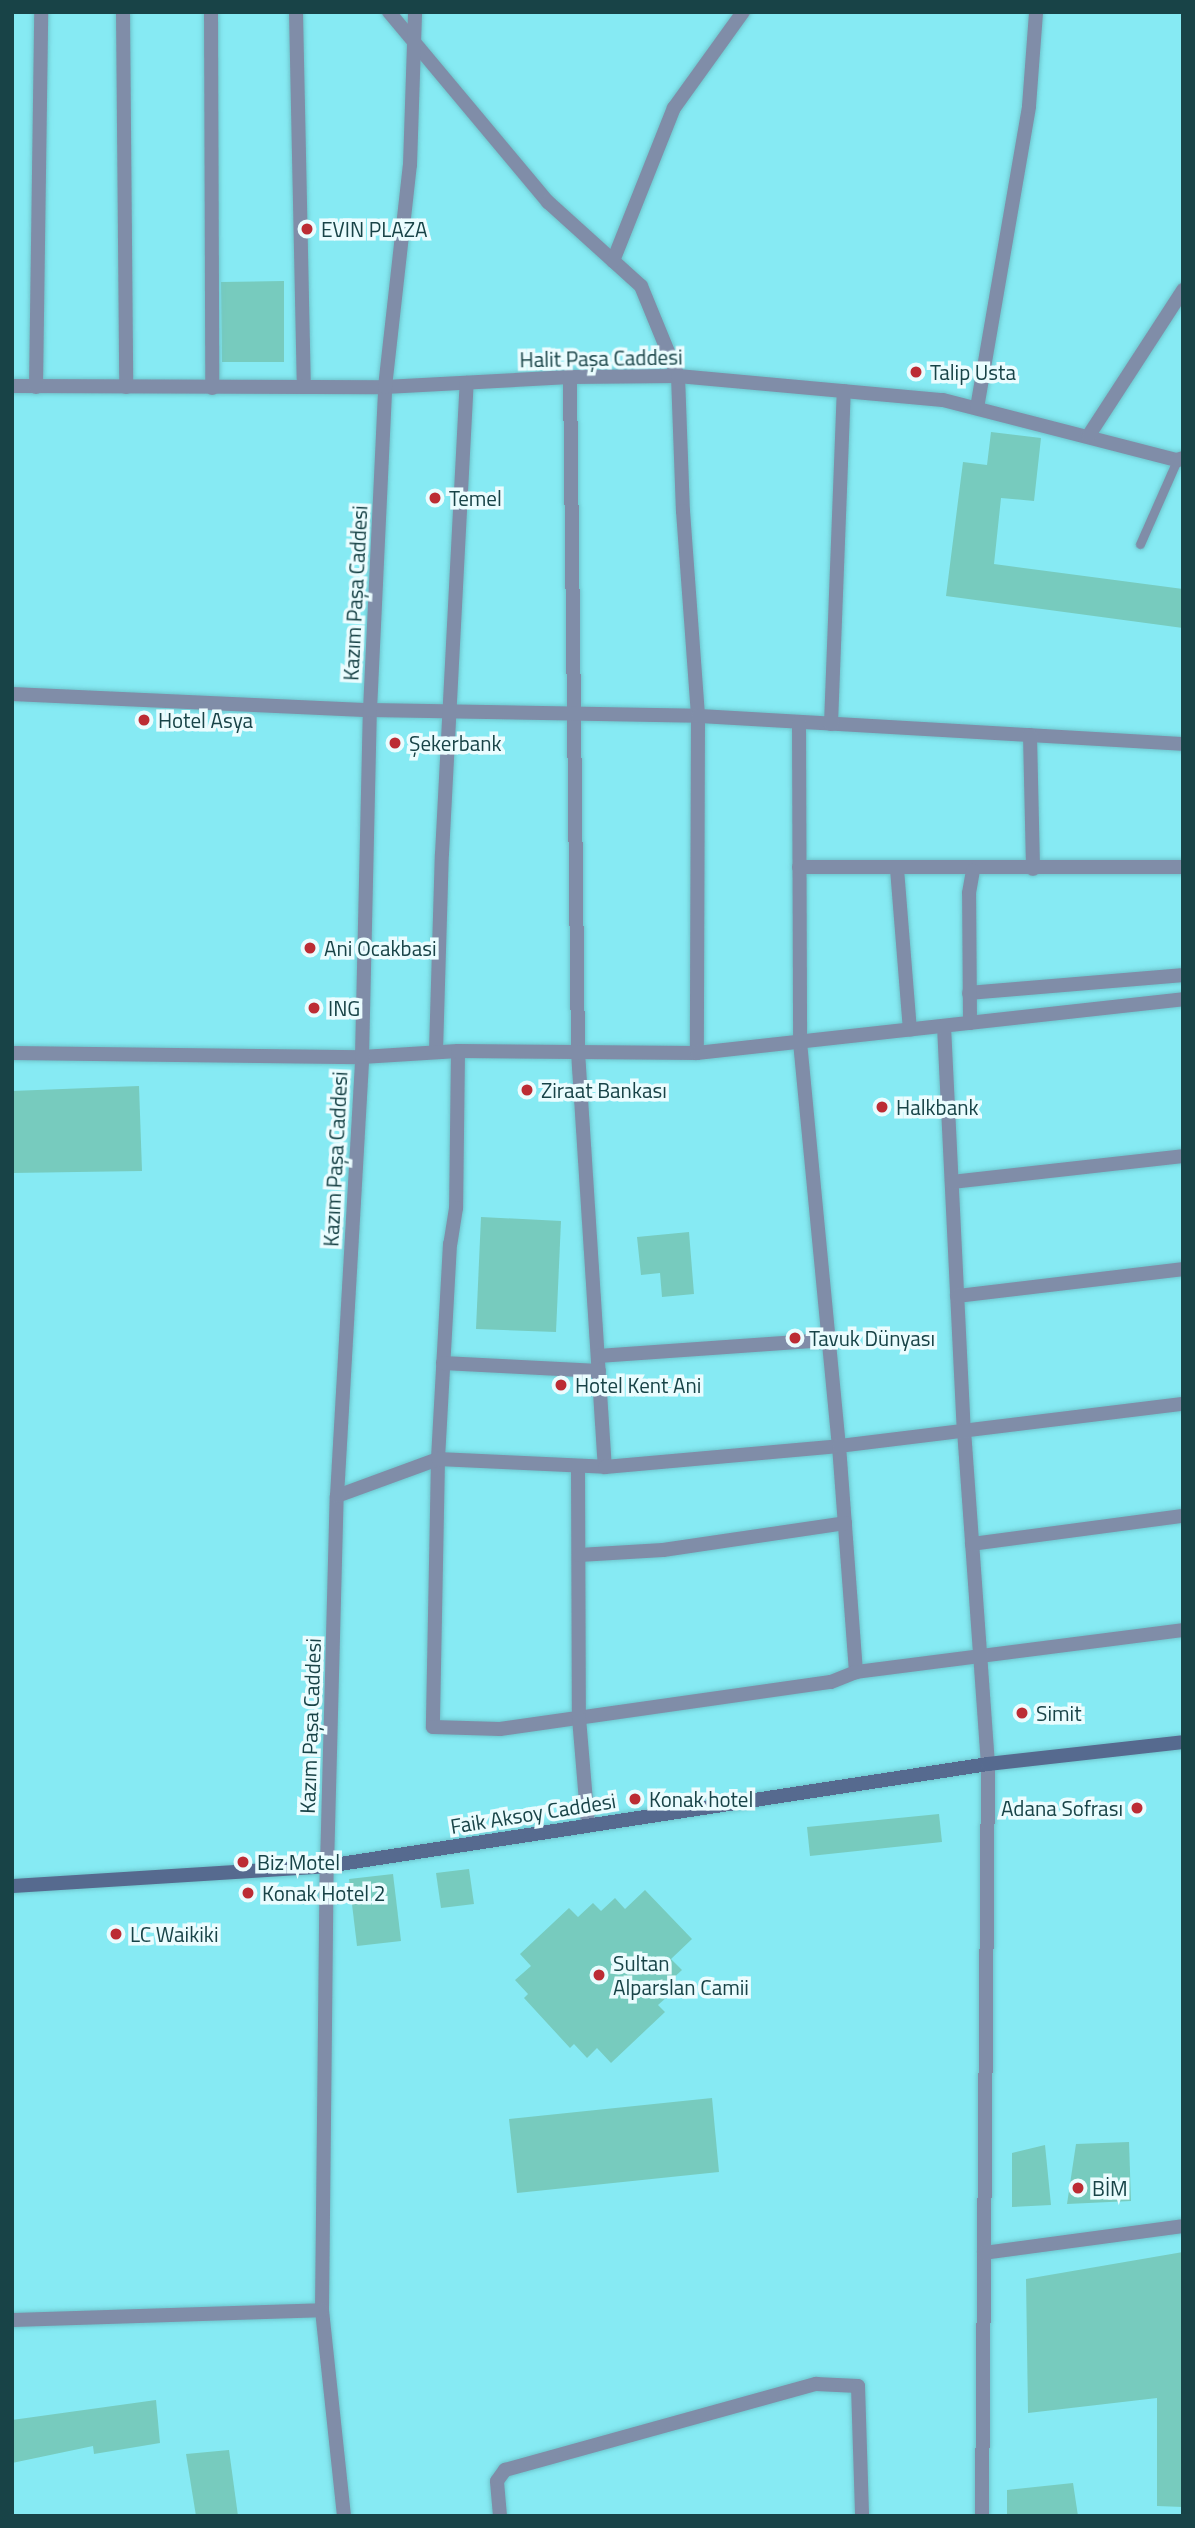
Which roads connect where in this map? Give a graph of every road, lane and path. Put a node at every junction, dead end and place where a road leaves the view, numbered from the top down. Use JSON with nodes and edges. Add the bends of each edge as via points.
{"nodes":[{"id":1,"x":41,"y":12,"type":"edge"},
{"id":2,"x":123,"y":12,"type":"edge"},
{"id":3,"x":211,"y":12,"type":"edge"},
{"id":4,"x":296,"y":12,"type":"edge"},
{"id":5,"x":388,"y":12,"type":"edge"},
{"id":6,"x":415,"y":12,"type":"edge"},
{"id":7,"x":1037,"y":12,"type":"edge"},
{"id":8,"x":741,"y":14,"type":"edge"},
{"id":9,"x":412,"y":43,"type":"junction"},
{"id":10,"x":613,"y":261,"type":"junction"},
{"id":11,"x":1183,"y":290,"type":"edge"},
{"id":12,"x":678,"y":376,"type":"junction"},
{"id":13,"x":570,"y":377,"type":"junction"},
{"id":14,"x":467,"y":383,"type":"junction"},
{"id":15,"x":12,"y":386,"type":"edge"},
{"id":16,"x":36,"y":387,"type":"junction"},
{"id":17,"x":126,"y":387,"type":"junction"},
{"id":18,"x":304,"y":387,"type":"junction"},
{"id":19,"x":385,"y":387,"type":"junction"},
{"id":20,"x":212,"y":388,"type":"junction"},
{"id":21,"x":844,"y":391,"type":"junction"},
{"id":22,"x":977,"y":408,"type":"junction"},
{"id":23,"x":1088,"y":435,"type":"junction"},
{"id":24,"x":1181,"y":461,"type":"edge"},
{"id":25,"x":1140,"y":544,"type":"dead end"},
{"id":26,"x":12,"y":694,"type":"edge"},
{"id":27,"x":370,"y":710,"type":"junction"},
{"id":28,"x":452,"y":713,"type":"junction"},
{"id":29,"x":574,"y":716,"type":"junction"},
{"id":30,"x":698,"y":716,"type":"junction"},
{"id":31,"x":799,"y":723,"type":"junction"},
{"id":32,"x":831,"y":724,"type":"junction"},
{"id":33,"x":1030,"y":735,"type":"junction"},
{"id":34,"x":1183,"y":744,"type":"edge"},
{"id":35,"x":799,"y":867,"type":"junction"},
{"id":36,"x":1183,"y":867,"type":"edge"},
{"id":37,"x":897,"y":869,"type":"junction"},
{"id":38,"x":1033,"y":869,"type":"junction"},
{"id":39,"x":973,"y":870,"type":"junction"},
{"id":40,"x":1183,"y":975,"type":"edge"},
{"id":41,"x":969,"y":993,"type":"junction"},
{"id":42,"x":1183,"y":999,"type":"edge"},
{"id":43,"x":970,"y":1023,"type":"junction"},
{"id":44,"x":944,"y":1026,"type":"junction"},
{"id":45,"x":910,"y":1029,"type":"junction"},
{"id":46,"x":800,"y":1042,"type":"junction"},
{"id":47,"x":436,"y":1051,"type":"junction"},
{"id":48,"x":458,"y":1051,"type":"junction"},
{"id":49,"x":578,"y":1052,"type":"junction"},
{"id":50,"x":12,"y":1053,"type":"edge"},
{"id":51,"x":696,"y":1053,"type":"junction"},
{"id":52,"x":362,"y":1057,"type":"junction"},
{"id":53,"x":1183,"y":1156,"type":"edge"},
{"id":54,"x":952,"y":1182,"type":"junction"},
{"id":55,"x":1183,"y":1269,"type":"edge"},
{"id":56,"x":957,"y":1296,"type":"junction"},
{"id":57,"x":829,"y":1340,"type":"junction"},
{"id":58,"x":598,"y":1356,"type":"junction"},
{"id":59,"x":443,"y":1363,"type":"junction"},
{"id":60,"x":599,"y":1371,"type":"junction"},
{"id":61,"x":1183,"y":1404,"type":"edge"},
{"id":62,"x":964,"y":1430,"type":"junction"},
{"id":63,"x":839,"y":1446,"type":"junction"},
{"id":64,"x":438,"y":1459,"type":"junction"},
{"id":65,"x":578,"y":1466,"type":"junction"},
{"id":66,"x":605,"y":1467,"type":"junction"},
{"id":67,"x":337,"y":1496,"type":"junction"},
{"id":68,"x":1183,"y":1516,"type":"edge"},
{"id":69,"x":845,"y":1523,"type":"junction"},
{"id":70,"x":972,"y":1544,"type":"junction"},
{"id":71,"x":579,"y":1555,"type":"junction"},
{"id":72,"x":1183,"y":1630,"type":"edge"},
{"id":73,"x":980,"y":1656,"type":"junction"},
{"id":74,"x":856,"y":1672,"type":"junction"},
{"id":75,"x":579,"y":1718,"type":"junction"},
{"id":76,"x":1183,"y":1742,"type":"edge"},
{"id":77,"x":988,"y":1764,"type":"junction"},
{"id":78,"x":588,"y":1825,"type":"junction"},
{"id":79,"x":327,"y":1866,"type":"junction"},
{"id":80,"x":12,"y":1886,"type":"edge"},
{"id":81,"x":1183,"y":2226,"type":"edge"},
{"id":82,"x":984,"y":2253,"type":"junction"},
{"id":83,"x":322,"y":2310,"type":"junction"},
{"id":84,"x":12,"y":2320,"type":"edge"},
{"id":85,"x":344,"y":2516,"type":"edge"},
{"id":86,"x":500,"y":2516,"type":"edge"},
{"id":87,"x":862,"y":2516,"type":"edge"},
{"id":88,"x":982,"y":2516,"type":"edge"}],
"edges":[{"from":1,"to":16,"type":"street"},
{"from":2,"to":17,"type":"street"},
{"from":3,"to":20,"type":"street"},
{"from":4,"to":18,"type":"street"},
{"from":5,"to":9,"type":"street"},
{"from":6,"to":9,"type":"street","name":"Kazım Paşa Caddesi"},
{"from":7,"to":22,"type":"street","via":[[1029,106]]},
{"from":8,"to":10,"type":"street","via":[[674,108]]},
{"from":9,"to":10,"type":"street","via":[[548,202]]},
{"from":9,"to":19,"type":"street","name":"Kazım Paşa Caddesi","via":[[410,164]]},
{"from":10,"to":12,"type":"street","via":[[641,286]]},
{"from":11,"to":23,"type":"street"},
{"from":12,"to":13,"type":"street","name":"Halit Paşa Caddesi"},
{"from":12,"to":21,"type":"street","name":"Halit Paşa Caddesi"},
{"from":12,"to":30,"type":"street"},
{"from":13,"to":14,"type":"street","name":"Halit Paşa Caddesi"},
{"from":13,"to":29,"type":"street"},
{"from":14,"to":19,"type":"street","name":"Halit Paşa Caddesi"},
{"from":14,"to":28,"type":"street"},
{"from":15,"to":16,"type":"street","name":"Halit Paşa Caddesi"},
{"from":16,"to":17,"type":"street","name":"Halit Paşa Caddesi"},
{"from":17,"to":20,"type":"street","name":"Halit Paşa Caddesi"},
{"from":18,"to":19,"type":"street","name":"Halit Paşa Caddesi"},
{"from":18,"to":20,"type":"street","name":"Halit Paşa Caddesi"},
{"from":19,"to":27,"type":"street","name":"Kazım Paşa Caddesi"},
{"from":21,"to":22,"type":"street","name":"Halit Paşa Caddesi","via":[[943,400]]},
{"from":21,"to":32,"type":"street"},
{"from":22,"to":23,"type":"street","name":"Halit Paşa Caddesi"},
{"from":23,"to":24,"type":"street","name":"Halit Paşa Caddesi"},
{"from":24,"to":25,"type":"lane"},
{"from":26,"to":27,"type":"street"},
{"from":27,"to":28,"type":"street"},
{"from":27,"to":52,"type":"street","name":"Kazım Paşa Caddesi"},
{"from":28,"to":29,"type":"street"},
{"from":28,"to":47,"type":"street"},
{"from":29,"to":30,"type":"street"},
{"from":29,"to":49,"type":"street"},
{"from":30,"to":31,"type":"street"},
{"from":30,"to":51,"type":"street"},
{"from":31,"to":32,"type":"street"},
{"from":31,"to":35,"type":"street"},
{"from":32,"to":33,"type":"street"},
{"from":33,"to":34,"type":"street"},
{"from":33,"to":38,"type":"street"},
{"from":35,"to":37,"type":"street"},
{"from":35,"to":46,"type":"street"},
{"from":36,"to":38,"type":"street"},
{"from":37,"to":39,"type":"street"},
{"from":37,"to":45,"type":"street"},
{"from":38,"to":39,"type":"street"},
{"from":39,"to":41,"type":"street"},
{"from":40,"to":41,"type":"street"},
{"from":41,"to":43,"type":"street"},
{"from":42,"to":43,"type":"street"},
{"from":43,"to":44,"type":"street"},
{"from":44,"to":45,"type":"street"},
{"from":44,"to":54,"type":"street"},
{"from":45,"to":46,"type":"street"},
{"from":46,"to":51,"type":"street"},
{"from":46,"to":57,"type":"street"},
{"from":47,"to":48,"type":"street"},
{"from":47,"to":52,"type":"street"},
{"from":48,"to":49,"type":"street"},
{"from":48,"to":59,"type":"street","via":[[456,1208]]},
{"from":49,"to":51,"type":"street"},
{"from":49,"to":58,"type":"street"},
{"from":50,"to":52,"type":"street"},
{"from":52,"to":67,"type":"street","name":"Kazım Paşa Caddesi"},
{"from":53,"to":54,"type":"street"},
{"from":54,"to":56,"type":"street"},
{"from":55,"to":56,"type":"street"},
{"from":56,"to":62,"type":"street"},
{"from":57,"to":58,"type":"street"},
{"from":57,"to":63,"type":"street"},
{"from":58,"to":60,"type":"street"},
{"from":59,"to":60,"type":"street"},
{"from":59,"to":64,"type":"street"},
{"from":60,"to":66,"type":"street"},
{"from":61,"to":62,"type":"street"},
{"from":62,"to":63,"type":"street"},
{"from":62,"to":70,"type":"street"},
{"from":63,"to":66,"type":"street"},
{"from":63,"to":69,"type":"street"},
{"from":64,"to":65,"type":"street"},
{"from":64,"to":67,"type":"street"},
{"from":64,"to":75,"type":"street","via":[[433,1727],[500,1729]]},
{"from":65,"to":66,"type":"street"},
{"from":65,"to":71,"type":"street"},
{"from":67,"to":79,"type":"street","name":"Kazım Paşa Caddesi"},
{"from":68,"to":70,"type":"street"},
{"from":69,"to":71,"type":"street","via":[[663,1550]]},
{"from":69,"to":74,"type":"street"},
{"from":70,"to":73,"type":"street"},
{"from":71,"to":75,"type":"street"},
{"from":72,"to":73,"type":"street"},
{"from":73,"to":74,"type":"street"},
{"from":73,"to":77,"type":"street"},
{"from":74,"to":75,"type":"street","via":[[831,1682]]},
{"from":75,"to":78,"type":"street"},
{"from":76,"to":77,"type":"main road","name":"Faik Aksoy Caddesi"},
{"from":77,"to":78,"type":"main road","name":"Faik Aksoy Caddesi"},
{"from":77,"to":82,"type":"street"},
{"from":78,"to":79,"type":"main road","name":"Faik Aksoy Caddesi"},
{"from":79,"to":80,"type":"main road","name":"Faik Aksoy Caddesi"},
{"from":79,"to":83,"type":"street","name":"Kazım Paşa Caddesi"},
{"from":81,"to":82,"type":"street"},
{"from":82,"to":88,"type":"street"},
{"from":83,"to":84,"type":"street"},
{"from":83,"to":85,"type":"street","name":"Kazım Paşa Caddesi"},
{"from":86,"to":87,"type":"street","via":[[496,2481],[505,2470],[816,2384],[858,2386]]}]}
